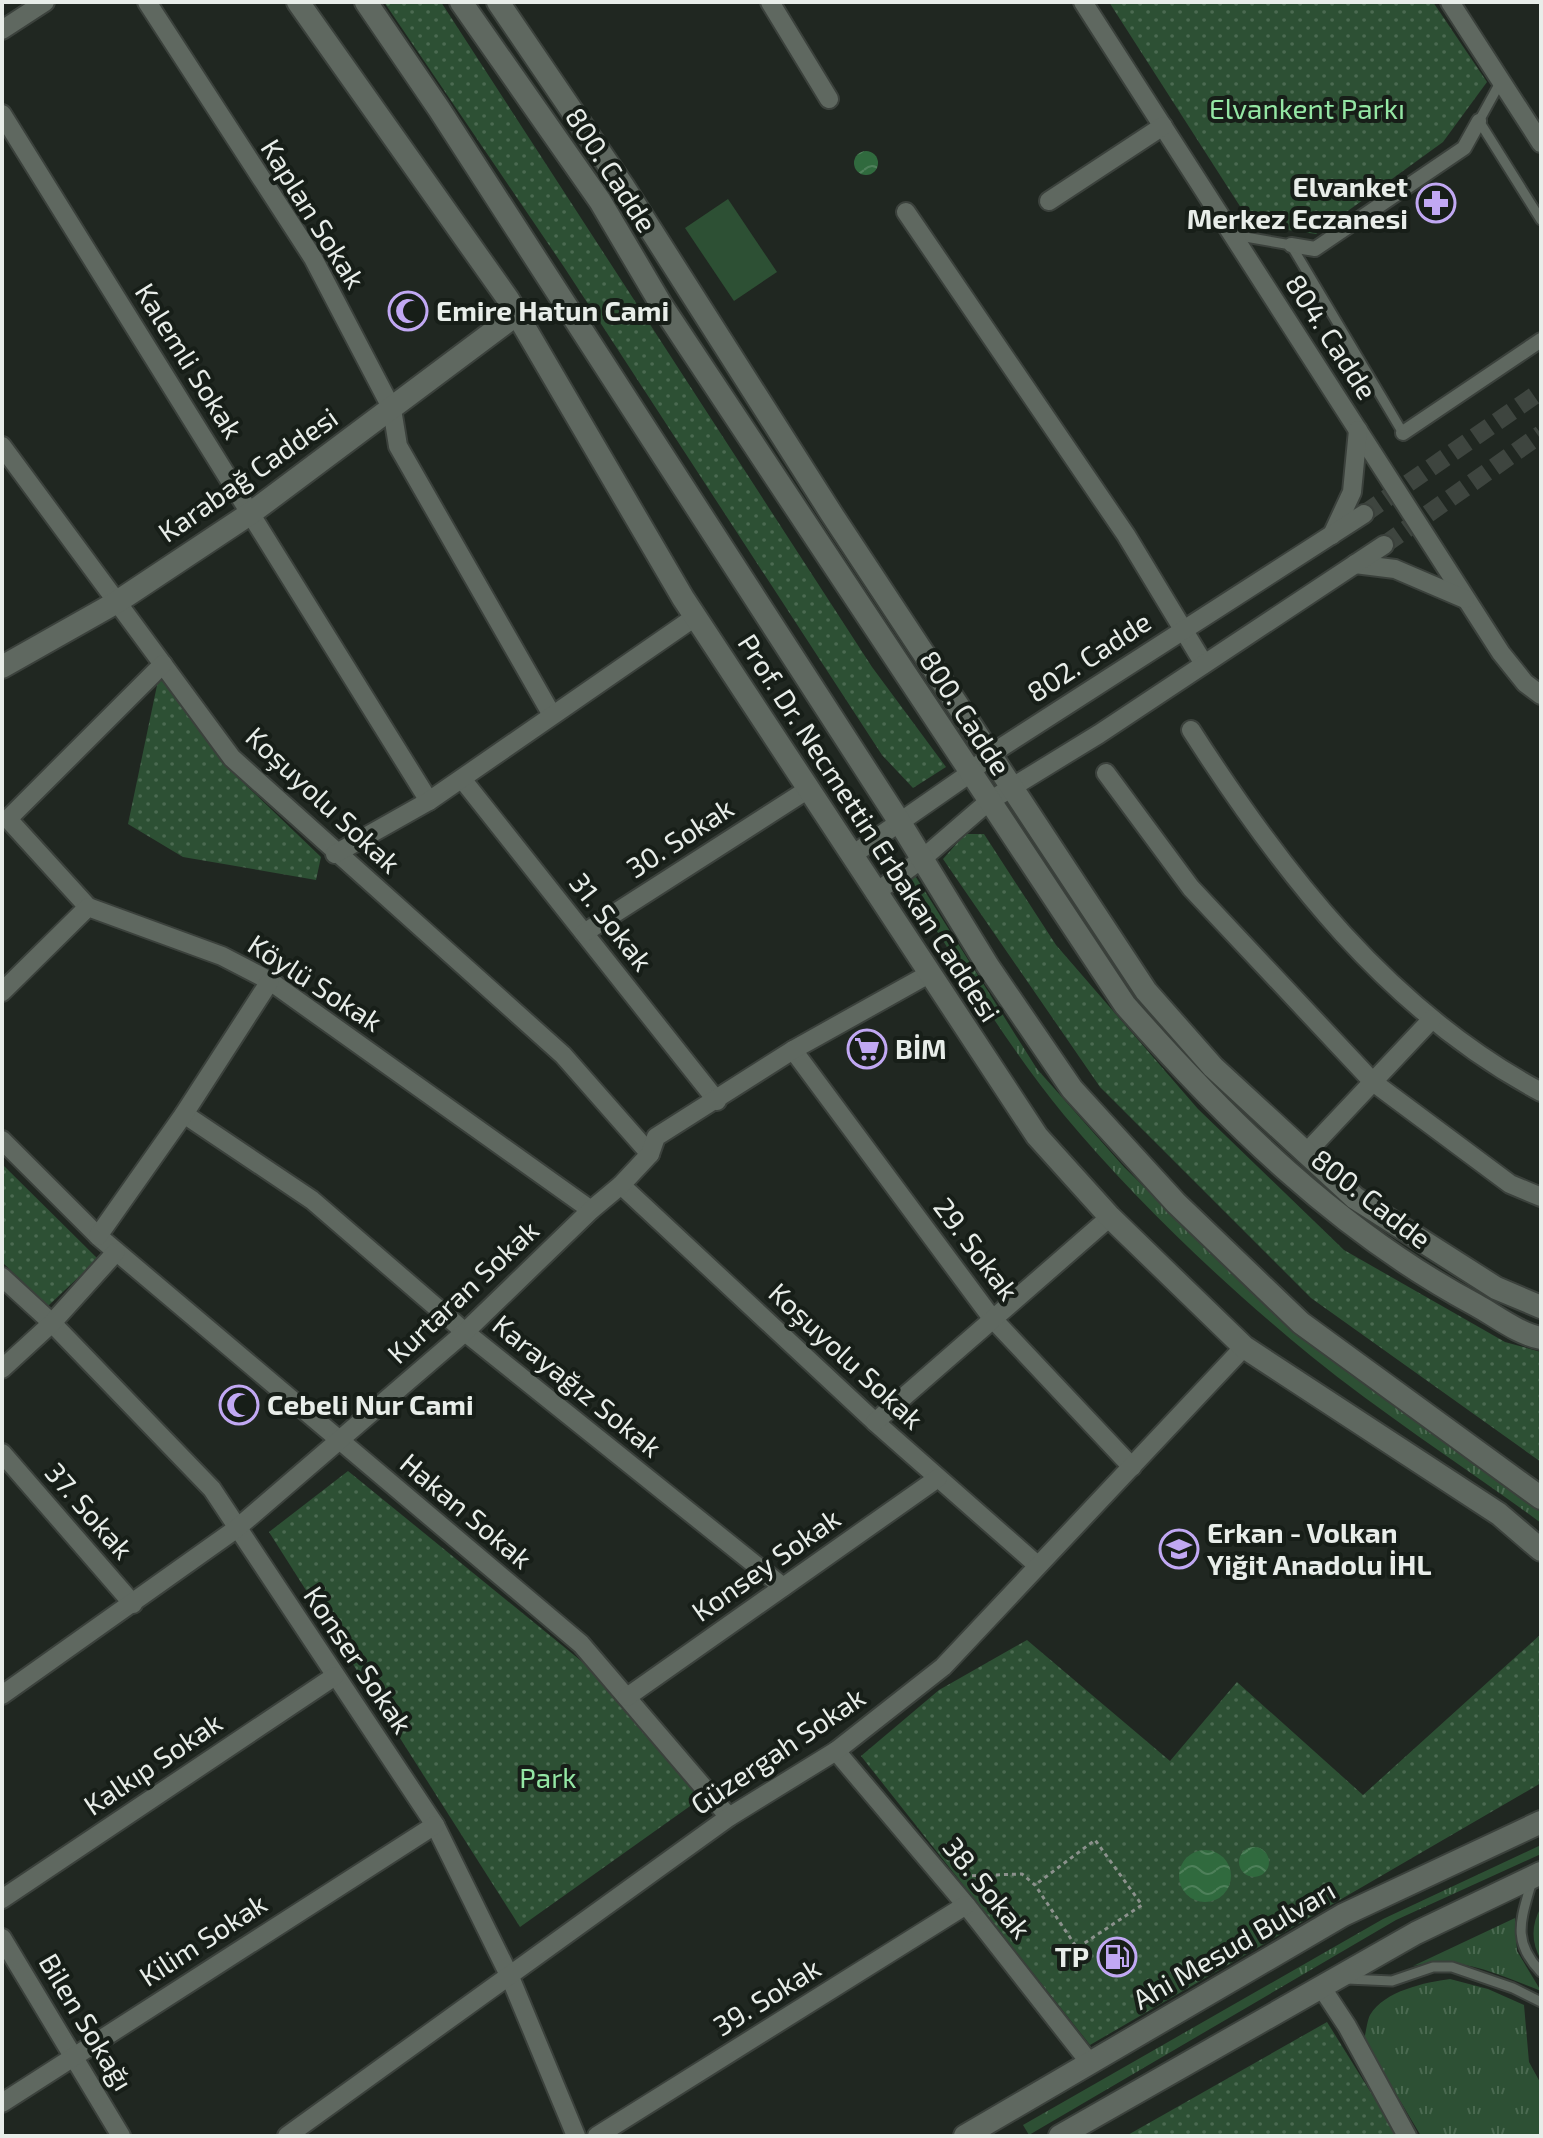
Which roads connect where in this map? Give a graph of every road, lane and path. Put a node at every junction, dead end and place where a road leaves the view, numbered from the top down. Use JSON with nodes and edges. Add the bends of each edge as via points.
{"nodes":[{"id":1,"x":45,"y":2,"type":"edge"},
{"id":2,"x":147,"y":2,"type":"edge"},
{"id":3,"x":298,"y":2,"type":"edge"},
{"id":4,"x":366,"y":2,"type":"edge"},
{"id":5,"x":461,"y":2,"type":"edge"},
{"id":6,"x":498,"y":2,"type":"edge"},
{"id":7,"x":770,"y":2,"type":"edge"},
{"id":8,"x":1083,"y":2,"type":"edge"},
{"id":9,"x":1450,"y":2,"type":"edge"},
{"id":10,"x":2,"y":30,"type":"edge"},
{"id":11,"x":1501,"y":81,"type":"junction"},
{"id":12,"x":829,"y":99,"type":"dead end"},
{"id":13,"x":2,"y":114,"type":"edge"},
{"id":14,"x":1479,"y":121,"type":"junction"},
{"id":15,"x":1163,"y":126,"type":"junction"},
{"id":16,"x":1541,"y":143,"type":"edge"},
{"id":17,"x":1049,"y":201,"type":"dead end"},
{"id":18,"x":906,"y":212,"type":"dead end"},
{"id":19,"x":1541,"y":220,"type":"edge"},
{"id":20,"x":1232,"y":234,"type":"junction"},
{"id":21,"x":1291,"y":245,"type":"junction"},
{"id":22,"x":517,"y":314,"type":"junction"},
{"id":23,"x":1541,"y":340,"type":"edge"},
{"id":24,"x":392,"y":409,"type":"junction"},
{"id":25,"x":1358,"y":430,"type":"junction"},
{"id":26,"x":1403,"y":433,"type":"joint"},
{"id":27,"x":2,"y":446,"type":"edge"},
{"id":28,"x":251,"y":513,"type":"junction"},
{"id":29,"x":1364,"y":514,"type":"tunnel mouth"},
{"id":30,"x":1331,"y":537,"type":"junction"},
{"id":31,"x":1384,"y":545,"type":"tunnel mouth"},
{"id":32,"x":1355,"y":564,"type":"junction"},
{"id":33,"x":1465,"y":599,"type":"junction"},
{"id":34,"x":117,"y":602,"type":"junction"},
{"id":35,"x":695,"y":617,"type":"junction"},
{"id":36,"x":1184,"y":629,"type":"junction"},
{"id":37,"x":163,"y":664,"type":"junction"},
{"id":38,"x":1204,"y":664,"type":"junction"},
{"id":39,"x":2,"y":667,"type":"edge"},
{"id":40,"x":1541,"y":695,"type":"edge"},
{"id":41,"x":552,"y":715,"type":"junction"},
{"id":42,"x":1191,"y":730,"type":"dead end"},
{"id":43,"x":991,"y":754,"type":"junction"},
{"id":44,"x":1106,"y":773,"type":"dead end"},
{"id":45,"x":969,"y":774,"type":"junction"},
{"id":46,"x":462,"y":779,"type":"junction"},
{"id":47,"x":1012,"y":788,"type":"junction"},
{"id":48,"x":807,"y":790,"type":"junction"},
{"id":49,"x":429,"y":801,"type":"junction"},
{"id":50,"x":988,"y":802,"type":"junction"},
{"id":51,"x":899,"y":821,"type":"junction"},
{"id":52,"x":335,"y":854,"type":"junction"},
{"id":53,"x":851,"y":856,"type":"junction"},
{"id":54,"x":922,"y":859,"type":"junction"},
{"id":55,"x":875,"y":893,"type":"junction"},
{"id":56,"x":88,"y":907,"type":"junction"},
{"id":57,"x":584,"y":933,"type":"junction"},
{"id":58,"x":929,"y":974,"type":"junction"},
{"id":59,"x":270,"y":981,"type":"junction"},
{"id":60,"x":2,"y":992,"type":"edge"},
{"id":61,"x":1432,"y":1019,"type":"junction"},
{"id":62,"x":793,"y":1050,"type":"junction"},
{"id":63,"x":1373,"y":1082,"type":"junction"},
{"id":64,"x":1541,"y":1092,"type":"edge"},
{"id":65,"x":717,"y":1101,"type":"junction"},
{"id":66,"x":184,"y":1114,"type":"junction"},
{"id":67,"x":2,"y":1140,"type":"edge"},
{"id":68,"x":650,"y":1154,"type":"junction"},
{"id":69,"x":1305,"y":1154,"type":"junction"},
{"id":70,"x":621,"y":1185,"type":"junction"},
{"id":71,"x":1541,"y":1197,"type":"edge"},
{"id":72,"x":591,"y":1210,"type":"junction"},
{"id":73,"x":1110,"y":1217,"type":"junction"},
{"id":74,"x":98,"y":1236,"type":"junction"},
{"id":75,"x":116,"y":1252,"type":"junction"},
{"id":76,"x":2,"y":1277,"type":"edge"},
{"id":77,"x":1541,"y":1307,"type":"edge"},
{"id":78,"x":991,"y":1317,"type":"junction"},
{"id":79,"x":52,"y":1323,"type":"junction"},
{"id":80,"x":465,"y":1332,"type":"junction"},
{"id":81,"x":1541,"y":1338,"type":"edge"},
{"id":82,"x":1244,"y":1347,"type":"junction"},
{"id":83,"x":2,"y":1369,"type":"edge"},
{"id":84,"x":875,"y":1422,"type":"junction"},
{"id":85,"x":339,"y":1442,"type":"junction"},
{"id":86,"x":2,"y":1453,"type":"edge"},
{"id":87,"x":1132,"y":1467,"type":"junction"},
{"id":88,"x":938,"y":1478,"type":"junction"},
{"id":89,"x":1541,"y":1498,"type":"edge"},
{"id":90,"x":236,"y":1529,"type":"junction"},
{"id":91,"x":1541,"y":1550,"type":"edge"},
{"id":92,"x":1036,"y":1564,"type":"junction"},
{"id":93,"x":783,"y":1587,"type":"junction"},
{"id":94,"x":133,"y":1604,"type":"junction"},
{"id":95,"x":335,"y":1676,"type":"junction"},
{"id":96,"x":2,"y":1695,"type":"edge"},
{"id":97,"x":627,"y":1697,"type":"junction"},
{"id":98,"x":836,"y":1751,"type":"junction"},
{"id":99,"x":729,"y":1817,"type":"junction"},
{"id":100,"x":1539,"y":1822,"type":"edge"},
{"id":101,"x":435,"y":1825,"type":"junction"},
{"id":102,"x":1537,"y":1875,"type":"edge"},
{"id":103,"x":943,"y":1877,"type":"junction"},
{"id":104,"x":1035,"y":1885,"type":"junction"},
{"id":105,"x":2,"y":1899,"type":"edge"},
{"id":106,"x":966,"y":1905,"type":"junction"},
{"id":107,"x":2,"y":1938,"type":"edge"},
{"id":108,"x":1541,"y":1972,"type":"edge"},
{"id":109,"x":510,"y":1977,"type":"junction"},
{"id":110,"x":1329,"y":1984,"type":"junction"},
{"id":111,"x":1541,"y":2002,"type":"edge"},
{"id":112,"x":74,"y":2056,"type":"junction"},
{"id":113,"x":1090,"y":2063,"type":"junction"},
{"id":114,"x":2,"y":2103,"type":"edge"},
{"id":115,"x":121,"y":2136,"type":"edge"},
{"id":116,"x":287,"y":2136,"type":"edge"},
{"id":117,"x":576,"y":2136,"type":"edge"},
{"id":118,"x":597,"y":2136,"type":"edge"},
{"id":119,"x":965,"y":2136,"type":"edge"},
{"id":120,"x":1060,"y":2136,"type":"edge"},
{"id":121,"x":1407,"y":2136,"type":"edge"}],
"edges":[{"from":1,"to":10,"type":"street"},
{"from":2,"to":24,"type":"street","name":"Kaplan Sokak","via":[[313,258]]},
{"from":3,"to":22,"type":"main road","name":"Prof. Dr. Necmettin Erbakan Caddesi"},
{"from":4,"to":51,"type":"main road","name":"Prof. Dr. Necmettin Erbakan Caddesi"},
{"from":5,"to":45,"type":"main road","name":"800. Cadde","via":[[600,201],[662,306]]},
{"from":6,"to":43,"type":"main road","name":"800. Cadde"},
{"from":7,"to":12,"type":"street"},
{"from":8,"to":15,"type":"street","name":"804. Cadde"},
{"from":9,"to":11,"type":"street"},
{"from":11,"to":14,"type":"lane"},
{"from":11,"to":16,"type":"street"},
{"from":13,"to":28,"type":"street","name":"Kalemli Sokak"},
{"from":14,"to":19,"type":"lane"},
{"from":14,"to":21,"type":"street","via":[[1464,148],[1315,249]]},
{"from":15,"to":17,"type":"street"},
{"from":15,"to":20,"type":"street","name":"804. Cadde"},
{"from":18,"to":36,"type":"street"},
{"from":20,"to":21,"type":"lane"},
{"from":20,"to":25,"type":"street","name":"804. Cadde"},
{"from":21,"to":26,"type":"lane"},
{"from":22,"to":24,"type":"main road","name":"Karabağ Caddesi"},
{"from":22,"to":35,"type":"main road","name":"Prof. Dr. Necmettin Erbakan Caddesi"},
{"from":23,"to":26,"type":"street"},
{"from":24,"to":28,"type":"main road","name":"Karabağ Caddesi"},
{"from":24,"to":41,"type":"street","name":"Kaplan Sokak","via":[[398,446]]},
{"from":25,"to":30,"type":"street","via":[[1352,492]]},
{"from":25,"to":33,"type":"street","name":"804. Cadde"},
{"from":27,"to":34,"type":"street","name":"Koşuyolu Sokak"},
{"from":28,"to":34,"type":"main road","name":"Karabağ Caddesi"},
{"from":28,"to":49,"type":"street","name":"Kalemli Sokak"},
{"from":29,"to":30,"type":"street","name":"802. Cadde"},
{"from":30,"to":36,"type":"street","name":"802. Cadde"},
{"from":31,"to":32,"type":"street"},
{"from":32,"to":33,"type":"street","via":[[1395,569]]},
{"from":32,"to":38,"type":"street"},
{"from":33,"to":40,"type":"street","name":"804. Cadde","via":[[1501,653]]},
{"from":34,"to":37,"type":"street","name":"Koşuyolu Sokak"},
{"from":34,"to":39,"type":"main road","name":"Karabağ Caddesi"},
{"from":35,"to":41,"type":"street"},
{"from":35,"to":48,"type":"main road","name":"Prof. Dr. Necmettin Erbakan Caddesi"},
{"from":36,"to":38,"type":"street"},
{"from":36,"to":43,"type":"street","name":"802. Cadde"},
{"from":37,"to":52,"type":"street","name":"Koşuyolu Sokak","via":[[232,758]]},
{"from":37,"to":56,"type":"street","via":[[8,819]]},
{"from":38,"to":47,"type":"street"},
{"from":41,"to":46,"type":"street"},
{"from":42,"to":61,"type":"street","via":[[1304,891]]},
{"from":43,"to":45,"type":"street","name":"802. Cadde"},
{"from":43,"to":47,"type":"main road","name":"800. Cadde"},
{"from":44,"to":63,"type":"street","via":[[1191,888]]},
{"from":45,"to":50,"type":"main road","name":"800. Cadde"},
{"from":45,"to":51,"type":"street","name":"802. Cadde"},
{"from":46,"to":49,"type":"street"},
{"from":46,"to":57,"type":"street","name":"31. Sokak"},
{"from":47,"to":50,"type":"street"},
{"from":47,"to":69,"type":"main road","name":"800. Cadde","via":[[1146,991],[1213,1067]]},
{"from":48,"to":53,"type":"main road","name":"Prof. Dr. Necmettin Erbakan Caddesi"},
{"from":48,"to":57,"type":"street","name":"30. Sokak"},
{"from":49,"to":52,"type":"street"},
{"from":50,"to":54,"type":"street"},
{"from":50,"to":81,"type":"main road","name":"800. Cadde","via":[[1125,1005],[1202,1091],[1309,1194],[1395,1257]]},
{"from":51,"to":53,"type":"street","name":"802. Cadde"},
{"from":51,"to":54,"type":"main road","name":"Prof. Dr. Necmettin Erbakan Caddesi"},
{"from":52,"to":68,"type":"street","name":"Koşuyolu Sokak","via":[[563,1055]]},
{"from":53,"to":55,"type":"main road","name":"Prof. Dr. Necmettin Erbakan Caddesi"},
{"from":54,"to":55,"type":"street"},
{"from":54,"to":89,"type":"main road","name":"Prof. Dr. Necmettin Erbakan Caddesi","via":[[1072,1089],[1176,1203],[1301,1323]]},
{"from":55,"to":58,"type":"main road","name":"Prof. Dr. Necmettin Erbakan Caddesi"},
{"from":56,"to":59,"type":"street","name":"Köylü Sokak","via":[[222,956]]},
{"from":56,"to":60,"type":"street"},
{"from":57,"to":65,"type":"street","name":"31. Sokak"},
{"from":58,"to":62,"type":"street","name":"Kurtaran Sokak"},
{"from":58,"to":73,"type":"main road","name":"Prof. Dr. Necmettin Erbakan Caddesi","via":[[1037,1136]]},
{"from":59,"to":66,"type":"street"},
{"from":59,"to":72,"type":"street","name":"Köylü Sokak"},
{"from":61,"to":63,"type":"street"},
{"from":61,"to":64,"type":"street"},
{"from":62,"to":65,"type":"street","name":"Kurtaran Sokak"},
{"from":62,"to":78,"type":"street","name":"29. Sokak"},
{"from":63,"to":69,"type":"street"},
{"from":63,"to":71,"type":"street","via":[[1510,1184]]},
{"from":65,"to":68,"type":"street","name":"Kurtaran Sokak","via":[[656,1137]]},
{"from":66,"to":74,"type":"street"},
{"from":66,"to":80,"type":"street","name":"Karayağız Sokak","via":[[312,1200]]},
{"from":67,"to":74,"type":"street","name":"Hakan Sokak"},
{"from":68,"to":70,"type":"street","name":"Kurtaran Sokak"},
{"from":69,"to":77,"type":"main road","name":"800. Cadde","via":[[1355,1198],[1496,1288]]},
{"from":70,"to":72,"type":"street","name":"Kurtaran Sokak"},
{"from":70,"to":84,"type":"street","name":"Koşuyolu Sokak"},
{"from":72,"to":80,"type":"street","name":"Kurtaran Sokak"},
{"from":73,"to":78,"type":"street"},
{"from":73,"to":82,"type":"main road","name":"Prof. Dr. Necmettin Erbakan Caddesi"},
{"from":74,"to":75,"type":"street","name":"Hakan Sokak"},
{"from":75,"to":79,"type":"street"},
{"from":75,"to":85,"type":"street","name":"Hakan Sokak"},
{"from":76,"to":79,"type":"street","name":"Konser Sokak"},
{"from":78,"to":84,"type":"street"},
{"from":78,"to":87,"type":"street","name":"29. Sokak"},
{"from":79,"to":83,"type":"street"},
{"from":79,"to":90,"type":"street","name":"Konser Sokak","via":[[212,1489]]},
{"from":80,"to":85,"type":"street","name":"Kurtaran Sokak"},
{"from":80,"to":93,"type":"street","name":"Karayağız Sokak"},
{"from":82,"to":87,"type":"street","name":"Güzergah Sokak"},
{"from":82,"to":91,"type":"main road","name":"Prof. Dr. Necmettin Erbakan Caddesi","via":[[1499,1514]]},
{"from":84,"to":88,"type":"street","name":"Koşuyolu Sokak"},
{"from":85,"to":90,"type":"street","name":"Kurtaran Sokak"},
{"from":85,"to":97,"type":"street","name":"Hakan Sokak","via":[[581,1644]]},
{"from":86,"to":94,"type":"street","name":"37. Sokak"},
{"from":87,"to":92,"type":"street","name":"Güzergah Sokak"},
{"from":88,"to":92,"type":"street","name":"Koşuyolu Sokak"},
{"from":88,"to":93,"type":"street","name":"Konsey Sokak"},
{"from":90,"to":94,"type":"street","name":"Kurtaran Sokak"},
{"from":90,"to":95,"type":"street","name":"Konser Sokak"},
{"from":92,"to":98,"type":"street","name":"Güzergah Sokak","via":[[943,1667]]},
{"from":93,"to":97,"type":"street","name":"Konsey Sokak"},
{"from":94,"to":96,"type":"street","name":"Kurtaran Sokak"},
{"from":95,"to":101,"type":"street","name":"Konser Sokak"},
{"from":95,"to":105,"type":"street","name":"Kalkıp Sokak"},
{"from":97,"to":99,"type":"street","name":"Hakan Sokak"},
{"from":98,"to":99,"type":"street","name":"Güzergah Sokak"},
{"from":98,"to":103,"type":"street","name":"38. Sokak"},
{"from":99,"to":109,"type":"street","name":"Güzergah Sokak"},
{"from":100,"to":113,"type":"main road","name":"Ahi Mesud Bulvarı","via":[[1343,1915]]},
{"from":101,"to":109,"type":"street","name":"Konser Sokak"},
{"from":101,"to":112,"type":"street","name":"Kilim Sokak"},
{"from":102,"to":108,"type":"lane","via":[[1520,1925],[1523,1951]]},
{"from":102,"to":110,"type":"main road","via":[[1416,1933]]},
{"from":103,"to":104,"type":"path","via":[[1022,1874]]},
{"from":103,"to":106,"type":"street","name":"38. Sokak"},
{"from":104,"to":104,"type":"path","via":[[1077,1948],[1142,1905],[1095,1840]]},
{"from":106,"to":113,"type":"street","name":"38. Sokak"},
{"from":106,"to":118,"type":"street","name":"39. Sokak"},
{"from":107,"to":112,"type":"street","name":"Bilen Sokağı"},
{"from":109,"to":116,"type":"street","name":"Güzergah Sokak"},
{"from":109,"to":117,"type":"street","name":"Konser Sokak"},
{"from":110,"to":111,"type":"lane","via":[[1392,1981],[1433,1967],[1452,1967]]},
{"from":110,"to":120,"type":"main road"},
{"from":110,"to":121,"type":"street"},
{"from":112,"to":114,"type":"street","name":"Kilim Sokak"},
{"from":112,"to":115,"type":"street","name":"Bilen Sokağı"},
{"from":113,"to":119,"type":"main road","name":"Ahi Mesud Bulvarı"}]}
